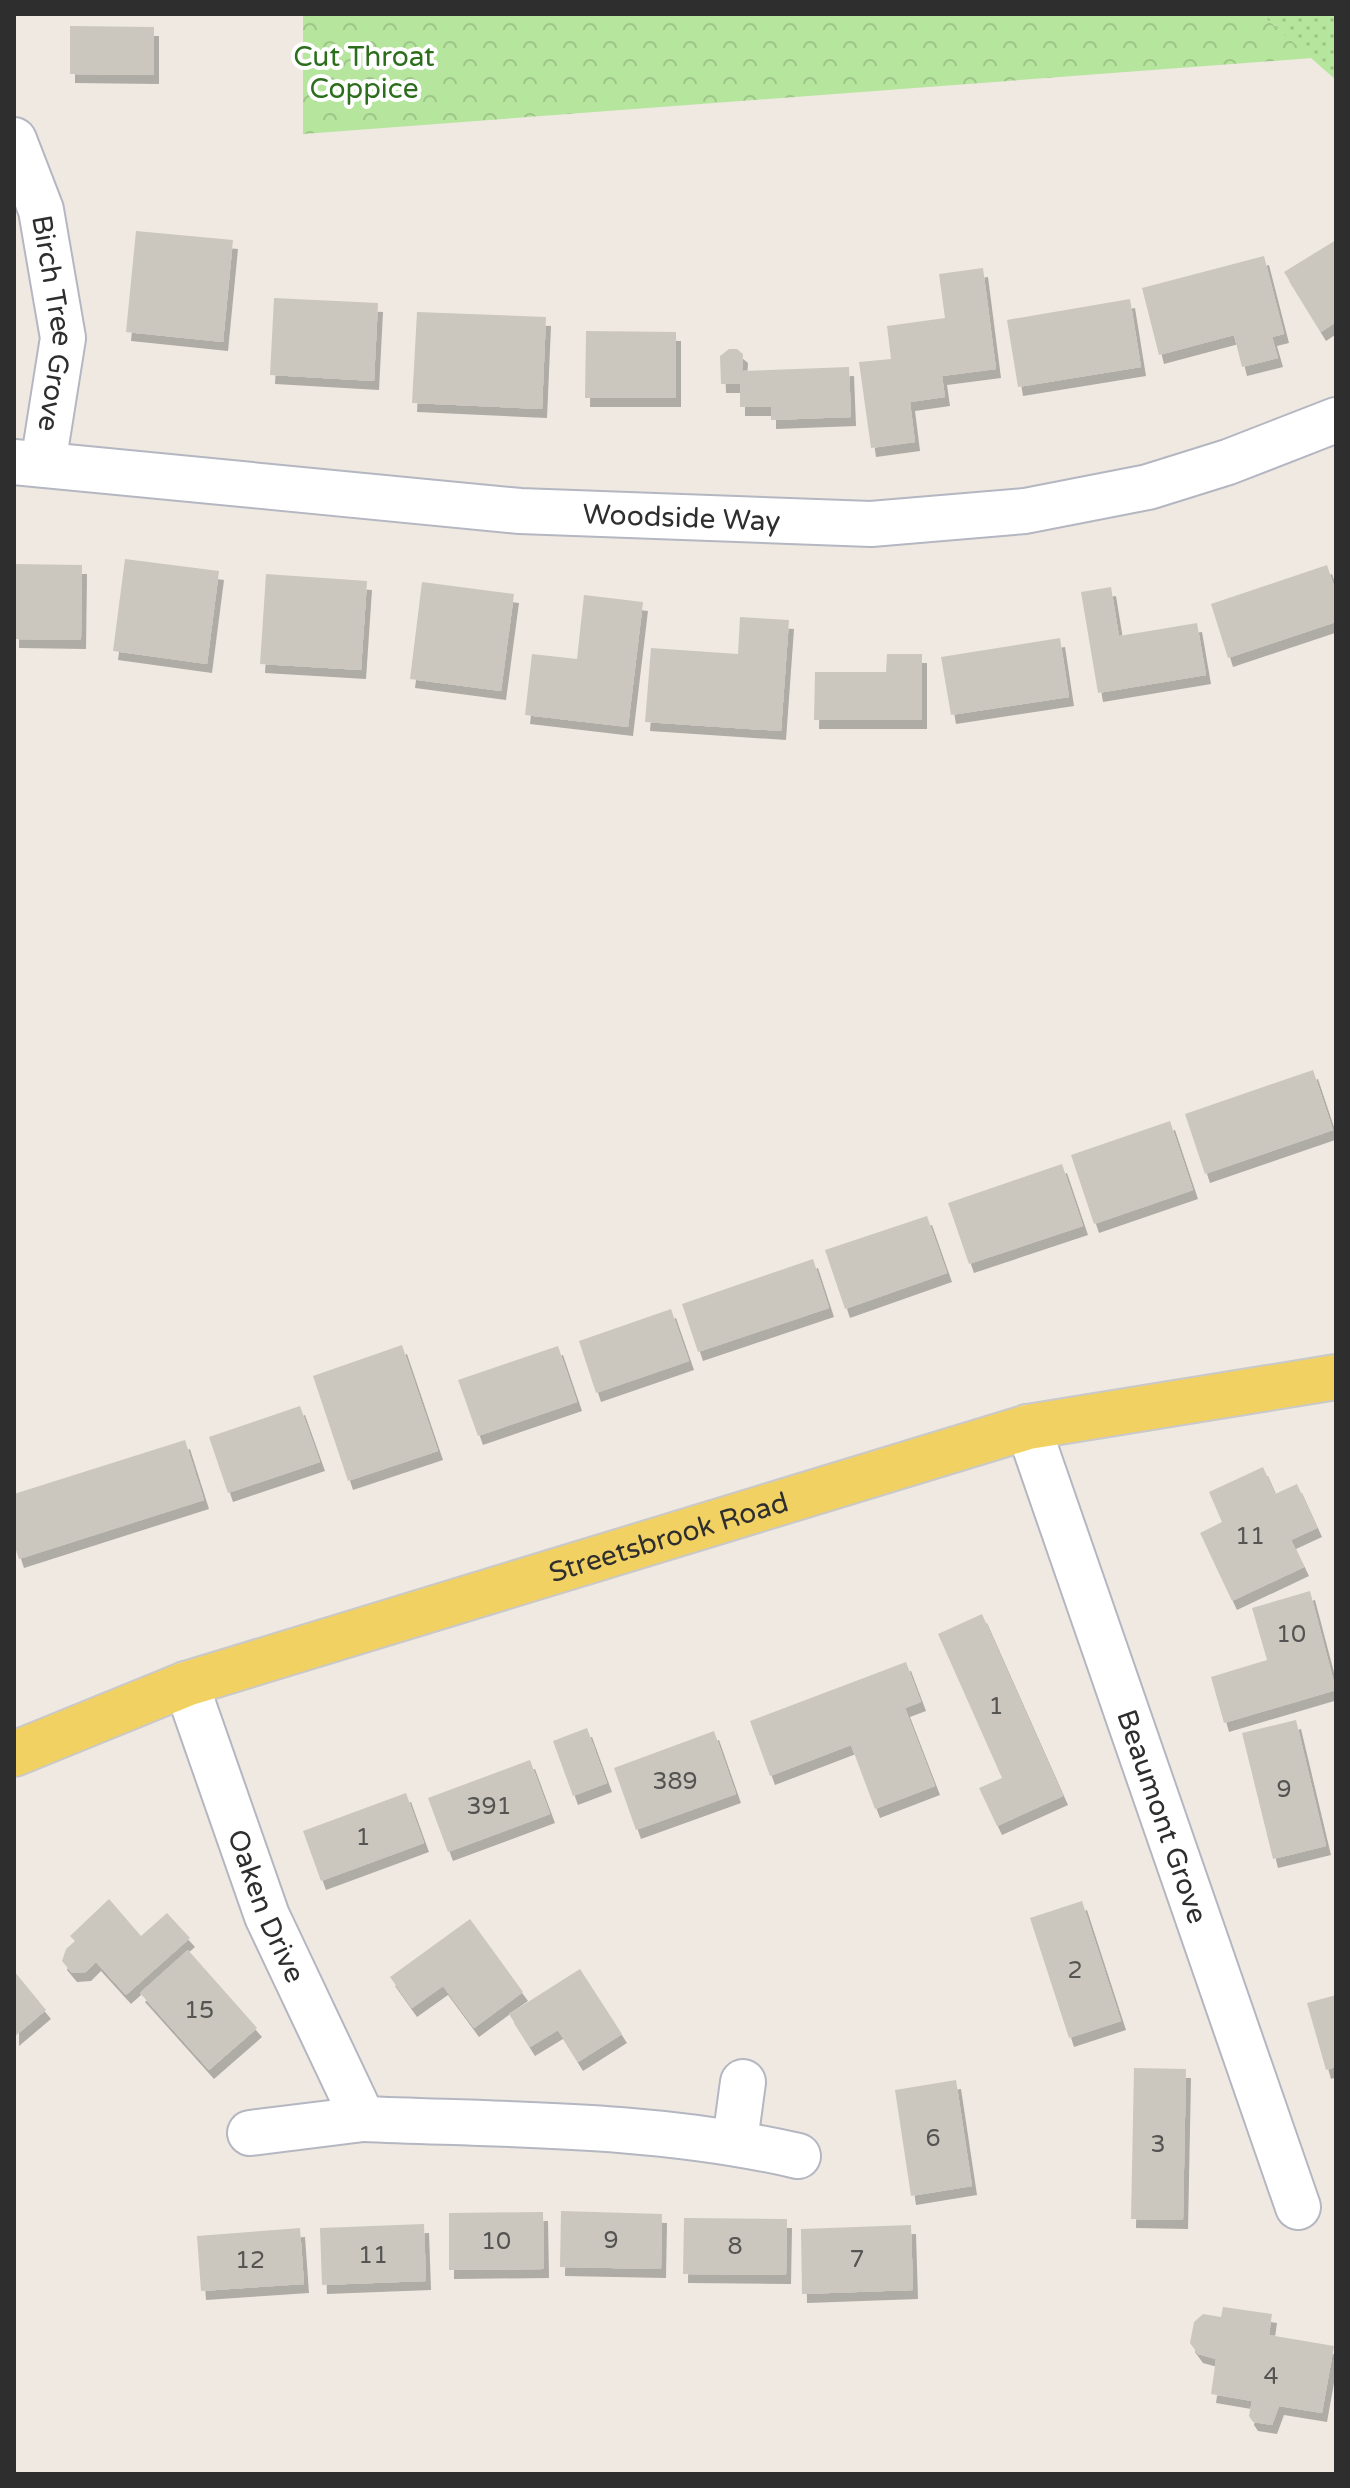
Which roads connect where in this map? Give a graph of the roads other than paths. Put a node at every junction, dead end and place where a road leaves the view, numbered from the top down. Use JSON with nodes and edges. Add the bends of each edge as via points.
{"nodes":[{"id":1,"x":14,"y":140,"type":"edge"},
{"id":2,"x":1336,"y":420,"type":"edge"},
{"id":3,"x":29,"y":463,"type":"edge"},
{"id":4,"x":1336,"y":1377,"type":"edge"},
{"id":5,"x":1028,"y":1427,"type":"junction"},
{"id":6,"x":186,"y":1684,"type":"junction"},
{"id":7,"x":14,"y":1754,"type":"edge"},
{"id":8,"x":743,"y":2082,"type":"dead end"},
{"id":9,"x":363,"y":2119,"type":"junction"},
{"id":10,"x":250,"y":2133,"type":"dead end"},
{"id":11,"x":735,"y":2141,"type":"junction"},
{"id":12,"x":798,"y":2156,"type":"dead end"},
{"id":13,"x":1298,"y":2207,"type":"dead end"}],
"edges":[{"from":1,"to":3,"type":"street","name":"Birch Tree Grove","via":[[41,210],[63,338]]},
{"from":2,"to":3,"type":"street","name":"Woodside Way","via":[[1148,487],[1025,511],[871,524],[520,511]]},
{"from":4,"to":5,"type":"main road","name":"Streetsbrook Road"},
{"from":5,"to":6,"type":"main road","name":"Streetsbrook Road"},
{"from":5,"to":13,"type":"street","name":"Beaumont Grove"},
{"from":6,"to":7,"type":"main road","name":"Streetsbrook Road"},
{"from":6,"to":9,"type":"street","name":"Oaken Drive","via":[[267,1916]]},
{"from":8,"to":11,"type":"street"},
{"from":9,"to":10,"type":"street"},
{"from":9,"to":11,"type":"street","via":[[591,2128]]},
{"from":11,"to":12,"type":"street"}]}
